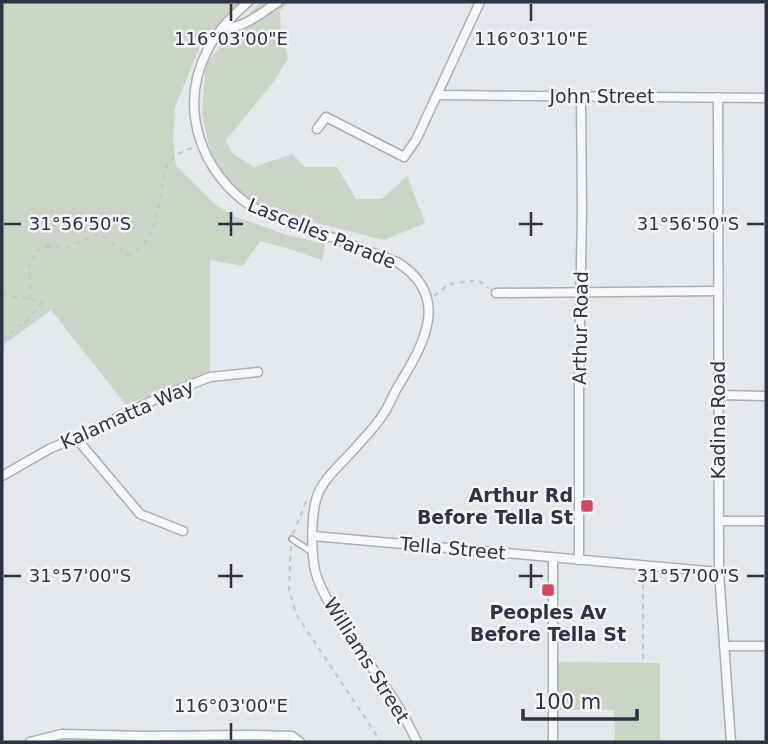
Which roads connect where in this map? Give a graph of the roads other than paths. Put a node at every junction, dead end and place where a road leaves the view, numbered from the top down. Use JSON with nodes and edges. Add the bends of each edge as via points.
{"nodes":[{"id":1,"x":248,"y":2,"type":"edge"},
{"id":2,"x":278,"y":2,"type":"edge"},
{"id":3,"x":480,"y":2,"type":"edge"},
{"id":4,"x":223,"y":27,"type":"junction"},
{"id":5,"x":438,"y":95,"type":"junction"},
{"id":6,"x":581,"y":96,"type":"junction"},
{"id":7,"x":718,"y":97,"type":"junction"},
{"id":8,"x":766,"y":97,"type":"edge"},
{"id":9,"x":317,"y":129,"type":"dead end"},
{"id":10,"x":718,"y":291,"type":"junction"},
{"id":11,"x":580,"y":292,"type":"junction"},
{"id":12,"x":496,"y":293,"type":"road end"},
{"id":13,"x":258,"y":372,"type":"dead end"},
{"id":14,"x":718,"y":395,"type":"junction"},
{"id":15,"x":766,"y":396,"type":"edge"},
{"id":16,"x":76,"y":438,"type":"junction"},
{"id":17,"x":2,"y":476,"type":"edge"},
{"id":18,"x":719,"y":521,"type":"junction"},
{"id":19,"x":766,"y":521,"type":"edge"},
{"id":20,"x":183,"y":531,"type":"dead end"},
{"id":21,"x":313,"y":536,"type":"junction"},
{"id":22,"x":292,"y":539,"type":"road end"},
{"id":23,"x":313,"y":552,"type":"junction"},
{"id":24,"x":553,"y":558,"type":"junction"},
{"id":25,"x":579,"y":559,"type":"junction"},
{"id":26,"x":719,"y":572,"type":"junction"},
{"id":27,"x":724,"y":646,"type":"junction"},
{"id":28,"x":766,"y":646,"type":"edge"},
{"id":29,"x":30,"y":742,"type":"edge"},
{"id":30,"x":300,"y":742,"type":"edge"},
{"id":31,"x":417,"y":742,"type":"edge"},
{"id":32,"x":553,"y":742,"type":"edge"},
{"id":33,"x":731,"y":742,"type":"edge"}],
"edges":[{"from":1,"to":4,"type":"street","name":"Lascelles Parade"},
{"from":2,"to":4,"type":"street","via":[[233,28]]},
{"from":3,"to":5,"type":"street"},
{"from":4,"to":21,"type":"street","name":"Lascelles Parade","via":[[204,56],[194,90],[202,144],[225,185],[268,215],[397,262],[420,282],[428,301],[428,329],[385,412],[323,484],[316,499]]},
{"from":5,"to":6,"type":"street","name":"John Street"},
{"from":5,"to":9,"type":"street","via":[[404,157],[326,117]]},
{"from":6,"to":7,"type":"street","name":"John Street"},
{"from":6,"to":11,"type":"street","name":"Arthur Road"},
{"from":7,"to":8,"type":"street","name":"John Street"},
{"from":7,"to":10,"type":"street","name":"Kadina Road"},
{"from":10,"to":11,"type":"street"},
{"from":10,"to":14,"type":"street","name":"Kadina Road"},
{"from":11,"to":12,"type":"street"},
{"from":11,"to":25,"type":"street","name":"Arthur Road"},
{"from":13,"to":16,"type":"street","name":"Kalamatta Way","via":[[210,377]]},
{"from":14,"to":15,"type":"street"},
{"from":14,"to":18,"type":"street","name":"Kadina Road"},
{"from":16,"to":17,"type":"street","name":"Kalamatta Way"},
{"from":16,"to":20,"type":"street","via":[[141,514]]},
{"from":18,"to":19,"type":"street"},
{"from":18,"to":26,"type":"street","name":"Kadina Road"},
{"from":21,"to":23,"type":"street","name":"Williams Street"},
{"from":21,"to":24,"type":"street","name":"Tella Street"},
{"from":22,"to":23,"type":"lane"},
{"from":23,"to":31,"type":"street","name":"Williams Street","via":[[316,574],[333,610]]},
{"from":24,"to":25,"type":"street","name":"Tella Street"},
{"from":24,"to":32,"type":"street"},
{"from":25,"to":26,"type":"street","name":"Tella Street"},
{"from":26,"to":27,"type":"street","name":"Kadina Road"},
{"from":27,"to":28,"type":"street"},
{"from":27,"to":33,"type":"street","name":"Kadina Road"},
{"from":29,"to":30,"type":"street","via":[[62,734],[254,734],[292,736]]}]}
